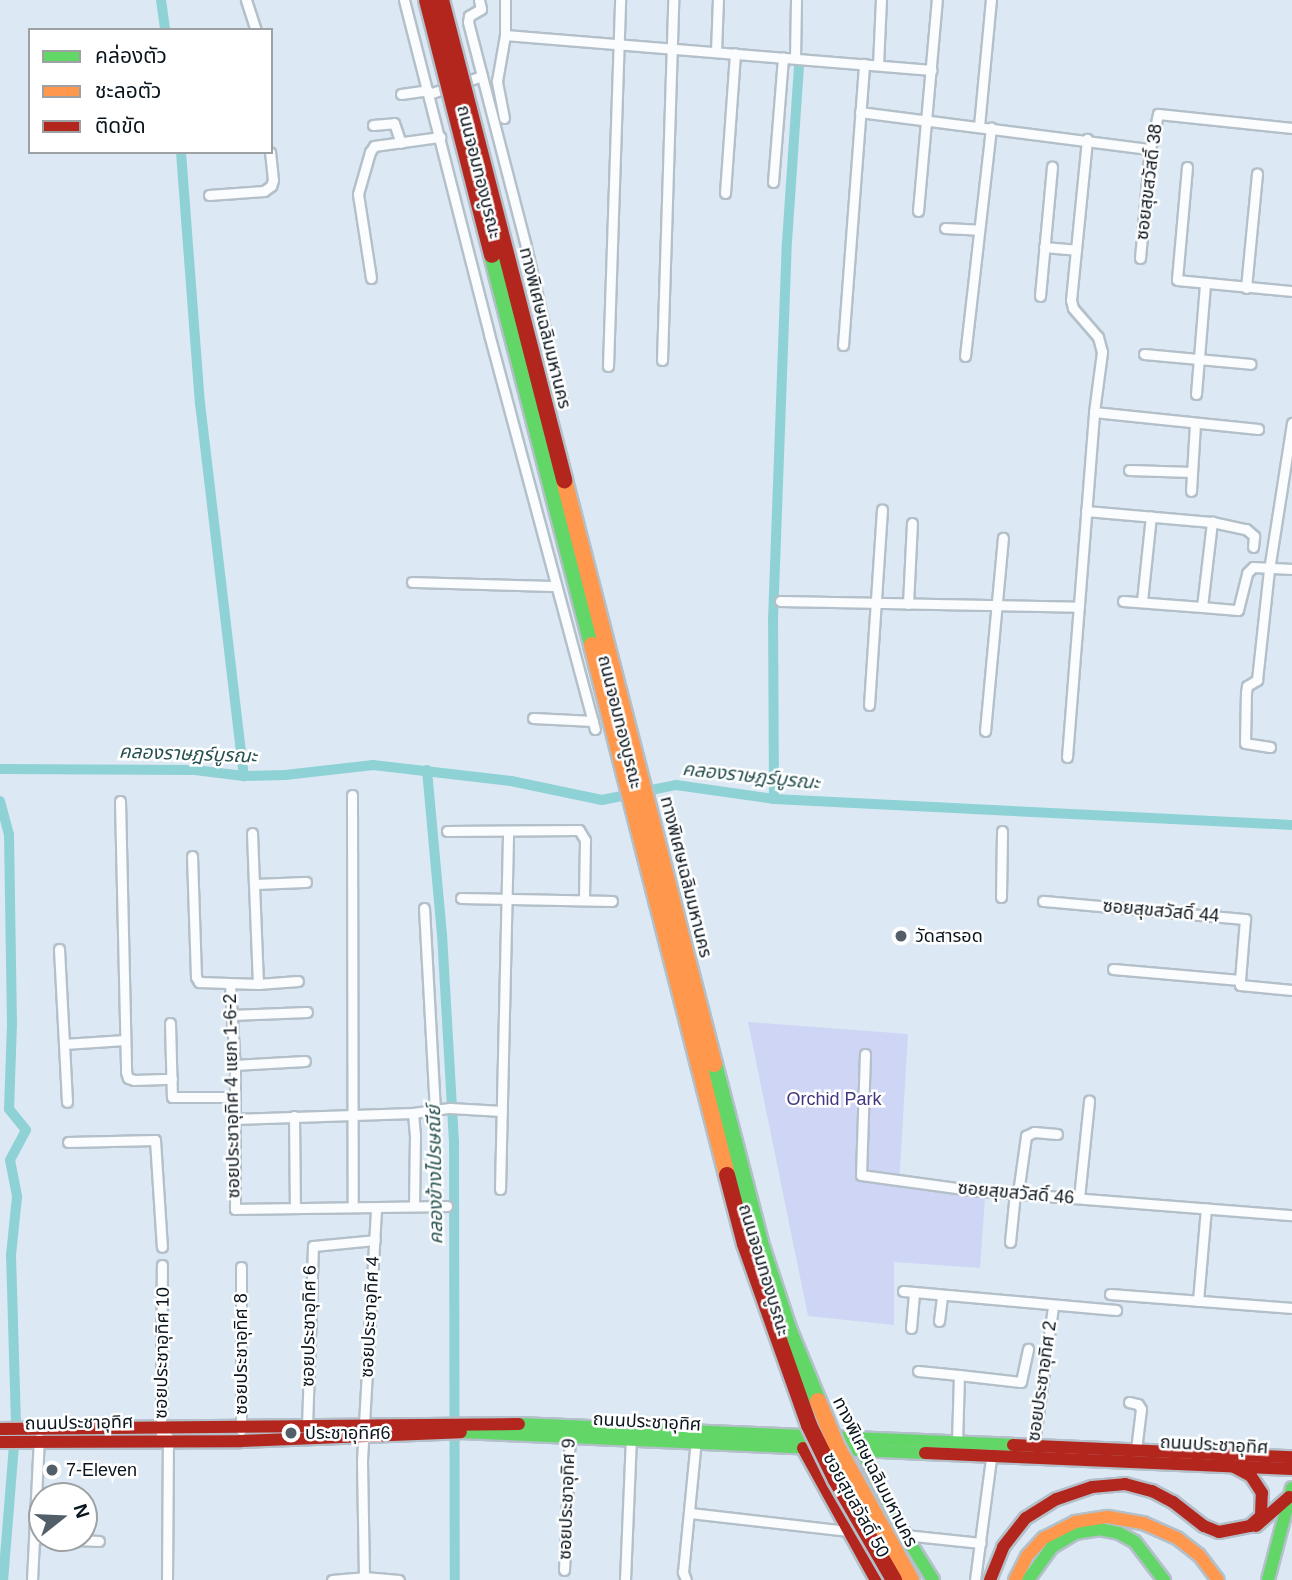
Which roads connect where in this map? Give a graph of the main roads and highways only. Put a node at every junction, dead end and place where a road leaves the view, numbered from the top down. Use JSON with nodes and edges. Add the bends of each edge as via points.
{"nodes":[{"id":1,"x":427,"y":0,"type":"edge"},
{"id":2,"x":441,"y":0,"type":"edge"},
{"id":3,"x":0,"y":1429,"type":"edge"},
{"id":4,"x":363,"y":1431,"type":"junction"},
{"id":5,"x":241,"y":1434,"type":"junction"},
{"id":6,"x":31,"y":1436,"type":"junction"},
{"id":7,"x":696,"y":1439,"type":"junction"},
{"id":8,"x":0,"y":1442,"type":"edge"},
{"id":9,"x":803,"y":1448,"type":"junction"},
{"id":10,"x":992,"y":1450,"type":"junction"},
{"id":11,"x":862,"y":1451,"type":"junction"},
{"id":12,"x":1033,"y":1452,"type":"junction"},
{"id":13,"x":1292,"y":1457,"type":"edge"},
{"id":14,"x":1230,"y":1465,"type":"junction"},
{"id":15,"x":1292,"y":1469,"type":"edge"},
{"id":16,"x":1291,"y":1493,"type":"edge"},
{"id":17,"x":1243,"y":1530,"type":"junction"},
{"id":18,"x":1048,"y":1542,"type":"junction"},
{"id":19,"x":876,"y":1580,"type":"edge"},
{"id":20,"x":894,"y":1580,"type":"edge"},
{"id":21,"x":911,"y":1580,"type":"edge"},
{"id":22,"x":933,"y":1580,"type":"edge"},
{"id":23,"x":990,"y":1580,"type":"edge"},
{"id":24,"x":1015,"y":1580,"type":"edge"},
{"id":25,"x":1028,"y":1580,"type":"edge"},
{"id":26,"x":1164,"y":1580,"type":"edge"},
{"id":27,"x":1218,"y":1580,"type":"edge"},
{"id":28,"x":1268,"y":1580,"type":"edge"}],
"edges":[{"from":1,"to":20,"type":"main road","name":"ทางพิเศษเฉลิมมหานคร","bridge":true,"via":[[745,1244],[809,1425],[835,1480]]},
{"from":2,"to":21,"type":"main road","name":"ทางพิเศษเฉลิมมหานคร","bridge":true,"via":[[762,1249],[836,1447]]},
{"from":3,"to":6,"type":"main road","name":"ถนนประชาอุทิศ"},
{"from":4,"to":5,"type":"main road","name":"ถนนประชาอุทิศ"},
{"from":4,"to":5,"type":"main road","name":"ถนนประชาอุทิศ","via":[[307,1427]]},
{"from":4,"to":7,"type":"main road","name":"ถนนประชาอุทิศ","via":[[454,1427]]},
{"from":5,"to":6,"type":"main road","name":"ถนนประชาอุทิศ"},
{"from":6,"to":8,"type":"main road","name":"ถนนประชาอุทิศ"},
{"from":7,"to":9,"type":"main road","name":"ถนนประชาอุทิศ"},
{"from":7,"to":10,"type":"main road","name":"ถนนประชาอุทิศ","via":[[824,1437],[957,1443]]},
{"from":9,"to":11,"type":"main road","name":"ถนนประชาอุทิศ"},
{"from":9,"to":19,"type":"main road","name":"ซอยสุขสวัสดิ์ 50"},
{"from":10,"to":11,"type":"main road","name":"ถนนประชาอุทิศ"},
{"from":10,"to":12,"type":"main road","name":"ถนนประชาอุทิศ"},
{"from":11,"to":22,"type":"main road"},
{"from":12,"to":13,"type":"main road","name":"ถนนประชาอุทิศ","via":[[1136,1450]]},
{"from":12,"to":14,"type":"main road","name":"ถนนประชาอุทิศ"},
{"from":14,"to":15,"type":"main road","name":"ถนนประชาอุทิศ"},
{"from":14,"to":17,"type":"main road","via":[[1255,1480],[1264,1502],[1261,1516]]},
{"from":16,"to":17,"type":"main road","via":[[1265,1520]]},
{"from":16,"to":28,"type":"main road"},
{"from":17,"to":23,"type":"main road","via":[[1212,1530],[1166,1497],[1143,1488],[1116,1484],[1083,1489],[1026,1518],[1003,1547]]},
{"from":18,"to":24,"type":"main road","via":[[1027,1556]]},
{"from":18,"to":25,"type":"main road"},
{"from":18,"to":26,"type":"main road","via":[[1083,1531],[1112,1531],[1135,1542]]},
{"from":18,"to":27,"type":"main road","via":[[1064,1526],[1086,1519],[1132,1520],[1177,1538]]}]}
